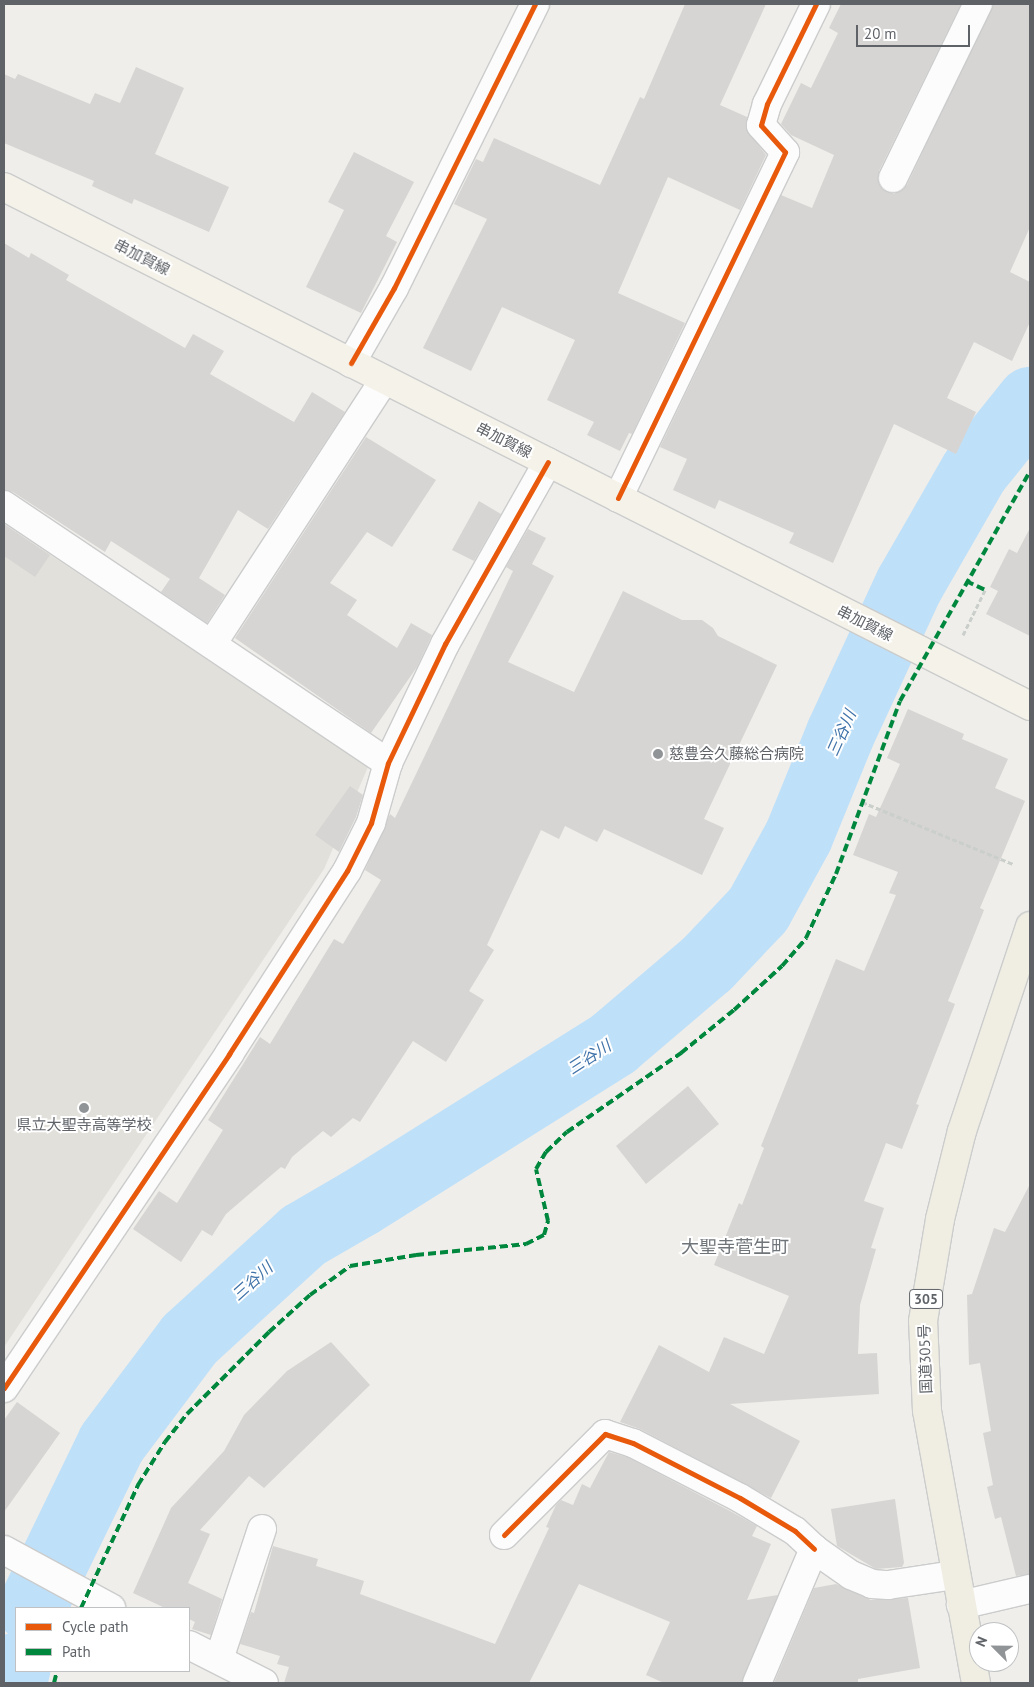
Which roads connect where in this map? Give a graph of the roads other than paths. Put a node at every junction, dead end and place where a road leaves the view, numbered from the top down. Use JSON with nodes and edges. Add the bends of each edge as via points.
{"nodes":[{"id":1,"x":535,"y":4,"type":"edge"},
{"id":2,"x":816,"y":4,"type":"edge"},
{"id":3,"x":978,"y":4,"type":"edge"},
{"id":4,"x":893,"y":178,"type":"dead end"},
{"id":5,"x":4,"y":187,"type":"edge"},
{"id":6,"x":351,"y":363,"type":"junction"},
{"id":7,"x":384,"y":380,"type":"junction"},
{"id":8,"x":548,"y":462,"type":"junction"},
{"id":9,"x":618,"y":498,"type":"junction"},
{"id":10,"x":4,"y":505,"type":"edge"},
{"id":11,"x":212,"y":644,"type":"junction"},
{"id":12,"x":1030,"y":706,"type":"edge"},
{"id":13,"x":388,"y":763,"type":"junction"},
{"id":14,"x":1030,"y":926,"type":"edge"},
{"id":15,"x":4,"y":1388,"type":"edge"},
{"id":16,"x":262,"y":1529,"type":"dead end"},
{"id":17,"x":504,"y":1535,"type":"dead end"},
{"id":18,"x":814,"y":1549,"type":"junction"},
{"id":19,"x":8,"y":1552,"type":"edge"},
{"id":20,"x":955,"y":1575,"type":"junction"},
{"id":21,"x":1030,"y":1589,"type":"edge"},
{"id":22,"x":961,"y":1605,"type":"junction"},
{"id":23,"x":109,"y":1607,"type":"edge"},
{"id":24,"x":190,"y":1645,"type":"edge"},
{"id":25,"x":219,"y":1659,"type":"junction"},
{"id":26,"x":264,"y":1683,"type":"edge"},
{"id":27,"x":758,"y":1683,"type":"edge"},
{"id":28,"x":976,"y":1683,"type":"edge"}],
"edges":[{"from":1,"to":6,"type":"street","via":[[394,288]]},
{"from":2,"to":9,"type":"street","via":[[767,104],[761,125],[785,152]]},
{"from":3,"to":4,"type":"street"},
{"from":5,"to":6,"type":"main road","name":"串加賀線"},
{"from":6,"to":7,"type":"main road","name":"串加賀線"},
{"from":7,"to":8,"type":"main road","name":"串加賀線"},
{"from":7,"to":11,"type":"street"},
{"from":8,"to":9,"type":"main road","name":"串加賀線"},
{"from":8,"to":13,"type":"street","via":[[445,644]]},
{"from":9,"to":12,"type":"main road","name":"串加賀線"},
{"from":10,"to":11,"type":"street"},
{"from":11,"to":13,"type":"street"},
{"from":13,"to":15,"type":"street","via":[[370,823],[347,870],[218,1070]]},
{"from":14,"to":20,"type":"highway","name":"国道305号","number":"305","via":[[962,1131],[940,1219],[923,1321],[927,1411]]},
{"from":16,"to":25,"type":"street"},
{"from":17,"to":18,"type":"street","via":[[605,1434],[633,1442],[740,1498],[795,1531]]},
{"from":18,"to":20,"type":"street","via":[[851,1576],[872,1584],[888,1585]]},
{"from":18,"to":27,"type":"street"},
{"from":19,"to":23,"type":"street"},
{"from":20,"to":22,"type":"highway","name":"国道305号","number":"305"},
{"from":21,"to":22,"type":"street"},
{"from":22,"to":28,"type":"highway","name":"国道305号","number":"305"},
{"from":24,"to":25,"type":"street"},
{"from":25,"to":26,"type":"street"}]}
